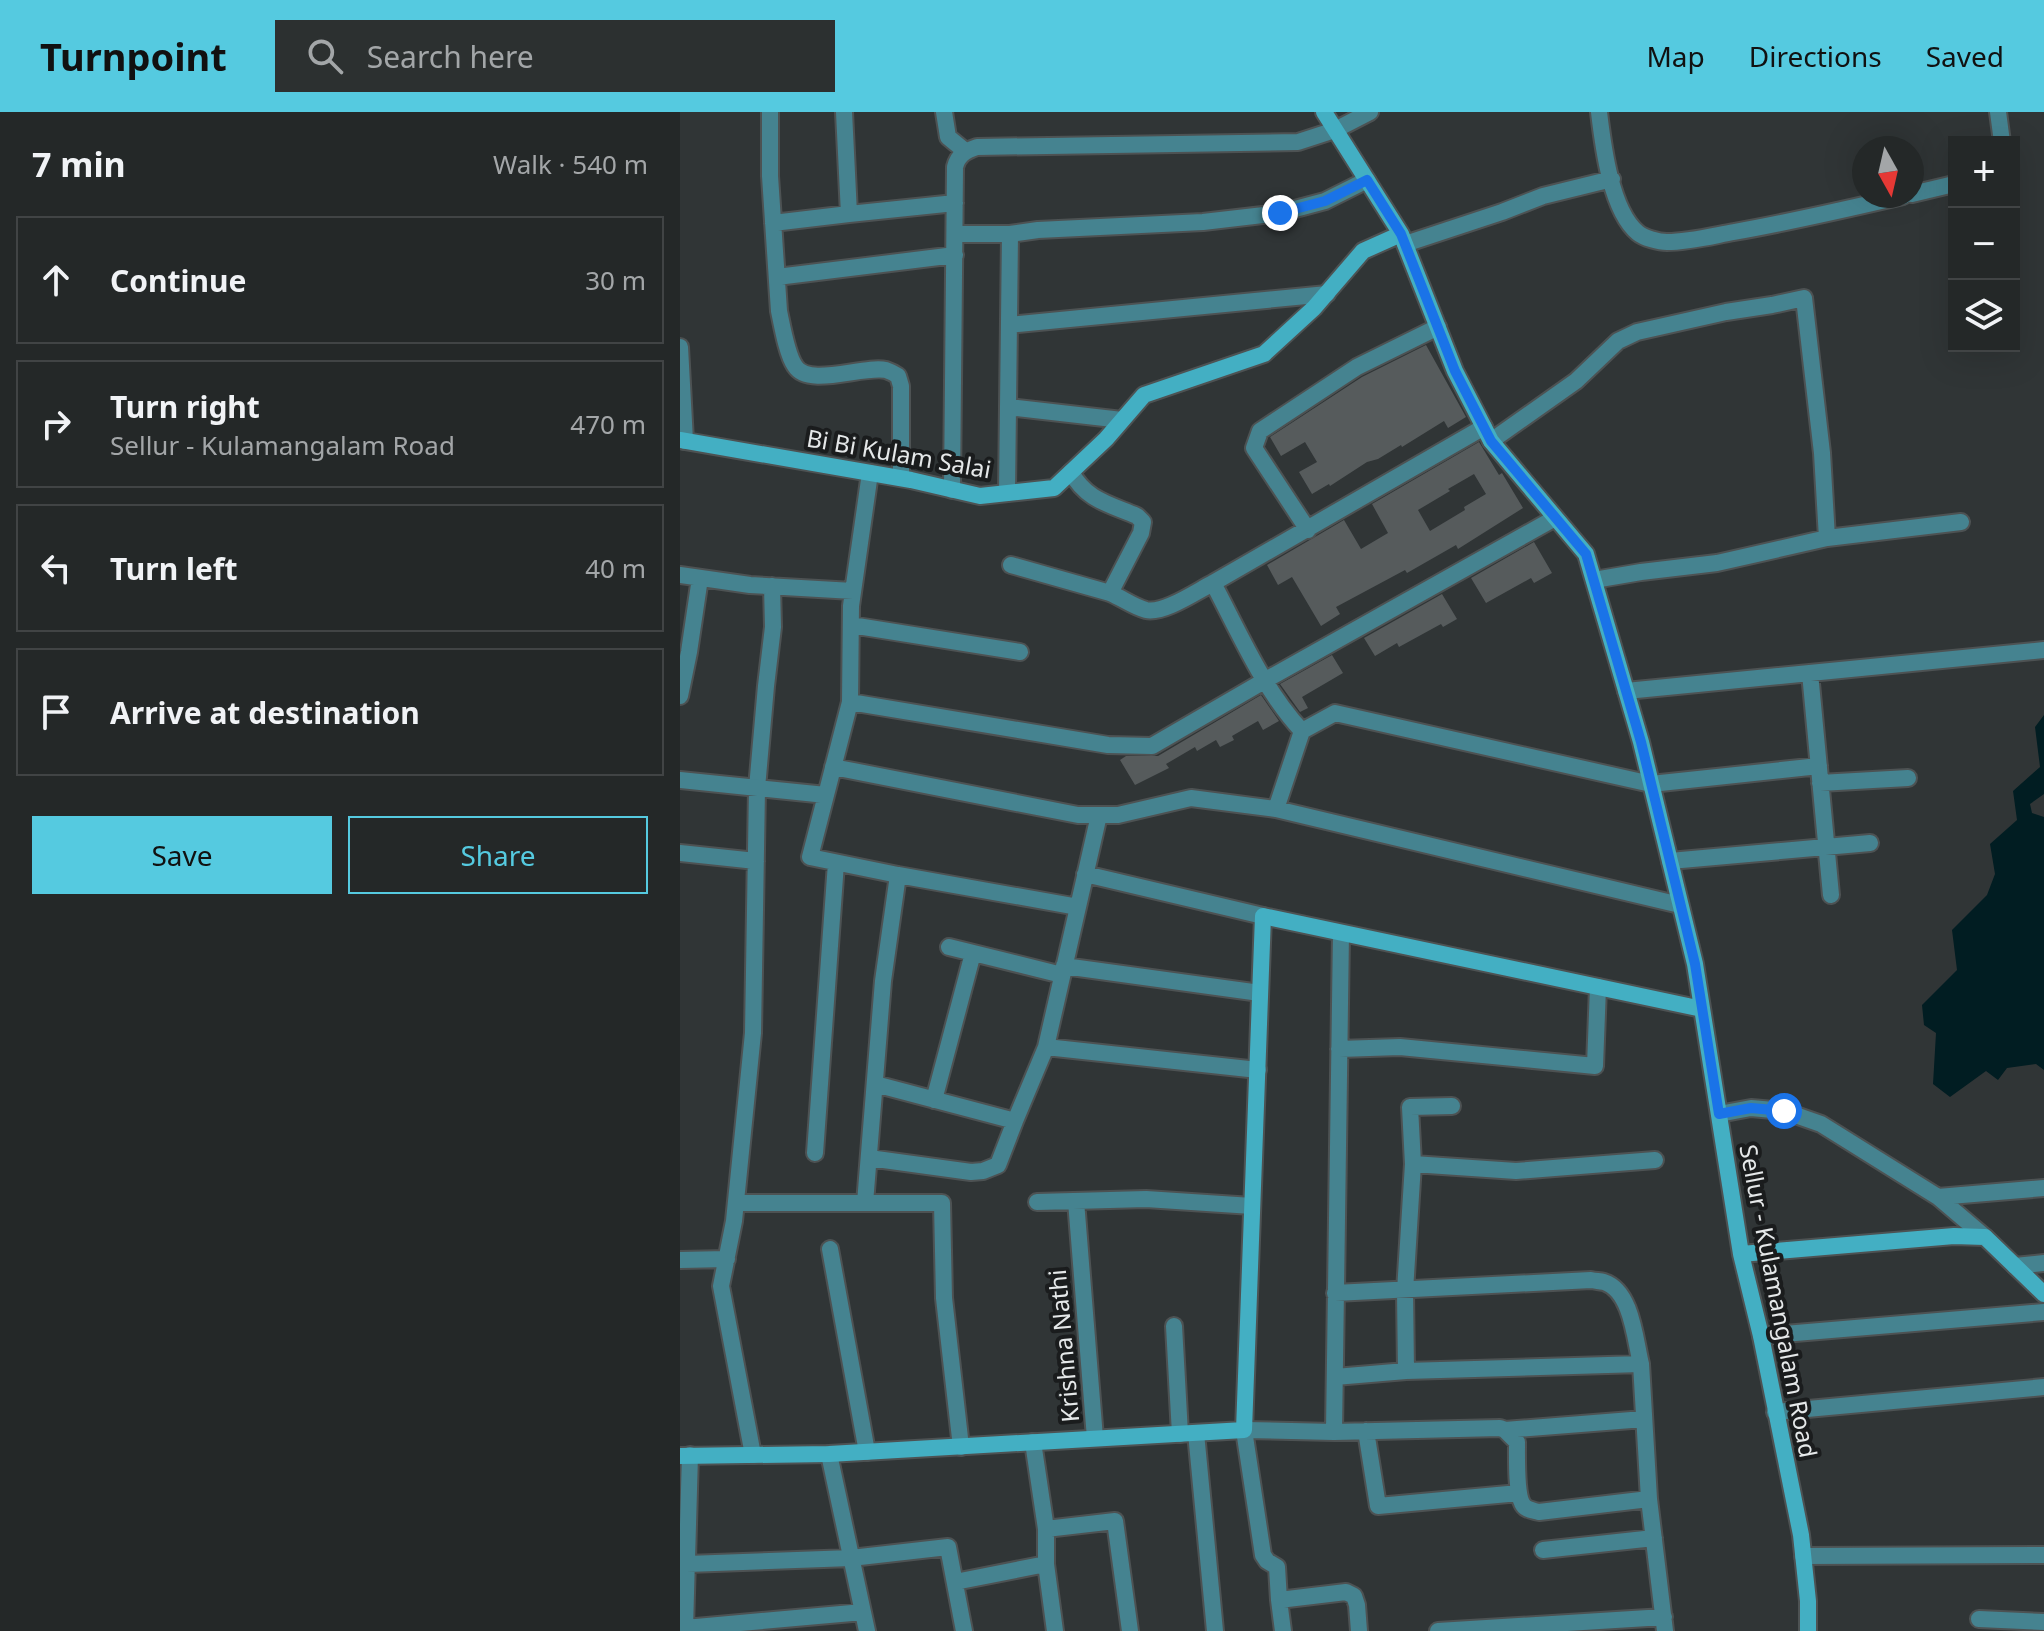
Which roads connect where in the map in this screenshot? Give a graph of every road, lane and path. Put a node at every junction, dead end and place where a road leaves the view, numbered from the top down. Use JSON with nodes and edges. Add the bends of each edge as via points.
{"nodes":[{"id":1,"x":770,"y":112,"type":"edge"},
{"id":2,"x":844,"y":112,"type":"edge"},
{"id":3,"x":944,"y":112,"type":"edge"},
{"id":4,"x":1324,"y":112,"type":"edge"},
{"id":5,"x":1370,"y":112,"type":"edge"},
{"id":6,"x":1599,"y":112,"type":"edge"},
{"id":7,"x":1998,"y":112,"type":"edge"},
{"id":8,"x":1335,"y":130,"type":"junction"},
{"id":9,"x":2001,"y":136,"type":"edge"},
{"id":10,"x":965,"y":151,"type":"junction"},
{"id":11,"x":1612,"y":179,"type":"junction"},
{"id":12,"x":1367,"y":180,"type":"junction"},
{"id":13,"x":1948,"y":185,"type":"edge"},
{"id":14,"x":1924,"y":191,"type":"edge"},
{"id":15,"x":955,"y":203,"type":"junction"},
{"id":16,"x":1852,"y":207,"type":"edge"},
{"id":17,"x":849,"y":214,"type":"junction"},
{"id":18,"x":773,"y":223,"type":"junction"},
{"id":19,"x":955,"y":234,"type":"junction"},
{"id":20,"x":1010,"y":234,"type":"junction"},
{"id":21,"x":1403,"y":239,"type":"junction"},
{"id":22,"x":955,"y":255,"type":"junction"},
{"id":23,"x":777,"y":277,"type":"junction"},
{"id":24,"x":1327,"y":294,"type":"junction"},
{"id":25,"x":1009,"y":325,"type":"junction"},
{"id":26,"x":1438,"y":327,"type":"junction"},
{"id":27,"x":680,"y":347,"type":"edge"},
{"id":28,"x":1008,"y":407,"type":"junction"},
{"id":29,"x":1122,"y":420,"type":"junction"},
{"id":30,"x":1488,"y":434,"type":"junction"},
{"id":31,"x":683,"y":440,"type":"edge"},
{"id":32,"x":1071,"y":472,"type":"junction"},
{"id":33,"x":870,"y":473,"type":"junction"},
{"id":34,"x":901,"y":478,"type":"junction"},
{"id":35,"x":952,"y":490,"type":"junction"},
{"id":36,"x":1007,"y":493,"type":"junction"},
{"id":37,"x":1555,"y":518,"type":"junction"},
{"id":38,"x":1961,"y":522,"type":"dead end"},
{"id":39,"x":1308,"y":530,"type":"junction"},
{"id":40,"x":1827,"y":538,"type":"junction"},
{"id":41,"x":1011,"y":565,"type":"dead end"},
{"id":42,"x":680,"y":575,"type":"edge"},
{"id":43,"x":700,"y":578,"type":"junction"},
{"id":44,"x":1594,"y":580,"type":"junction"},
{"id":45,"x":1213,"y":583,"type":"junction"},
{"id":46,"x":772,"y":586,"type":"junction"},
{"id":47,"x":853,"y":591,"type":"junction"},
{"id":48,"x":1110,"y":593,"type":"junction"},
{"id":49,"x":851,"y":625,"type":"junction"},
{"id":50,"x":2044,"y":650,"type":"edge"},
{"id":51,"x":1020,"y":652,"type":"dead end"},
{"id":52,"x":1810,"y":673,"type":"junction"},
{"id":53,"x":1264,"y":681,"type":"junction"},
{"id":54,"x":1626,"y":691,"type":"junction"},
{"id":55,"x":680,"y":696,"type":"edge"},
{"id":56,"x":850,"y":702,"type":"junction"},
{"id":57,"x":1302,"y":731,"type":"junction"},
{"id":58,"x":1819,"y":766,"type":"junction"},
{"id":59,"x":833,"y":767,"type":"junction"},
{"id":60,"x":1908,"y":778,"type":"dead end"},
{"id":61,"x":680,"y":780,"type":"edge"},
{"id":62,"x":1820,"y":783,"type":"junction"},
{"id":63,"x":1651,"y":784,"type":"junction"},
{"id":64,"x":757,"y":788,"type":"junction"},
{"id":65,"x":826,"y":795,"type":"junction"},
{"id":66,"x":1276,"y":809,"type":"junction"},
{"id":67,"x":1099,"y":815,"type":"junction"},
{"id":68,"x":1870,"y":843,"type":"dead end"},
{"id":69,"x":1826,"y":846,"type":"junction"},
{"id":70,"x":680,"y":853,"type":"edge"},
{"id":71,"x":756,"y":861,"type":"junction"},
{"id":72,"x":1670,"y":861,"type":"junction"},
{"id":73,"x":836,"y":863,"type":"junction"},
{"id":74,"x":1085,"y":874,"type":"junction"},
{"id":75,"x":898,"y":875,"type":"junction"},
{"id":76,"x":1831,"y":895,"type":"dead end"},
{"id":77,"x":1680,"y":905,"type":"junction"},
{"id":78,"x":1078,"y":907,"type":"junction"},
{"id":79,"x":1263,"y":916,"type":"junction"},
{"id":80,"x":1341,"y":933,"type":"junction"},
{"id":81,"x":949,"y":947,"type":"dead end"},
{"id":82,"x":973,"y":953,"type":"junction"},
{"id":83,"x":1063,"y":970,"type":"junction"},
{"id":84,"x":1598,"y":987,"type":"junction"},
{"id":85,"x":1260,"y":993,"type":"junction"},
{"id":86,"x":1702,"y":1009,"type":"junction"},
{"id":87,"x":1046,"y":1047,"type":"junction"},
{"id":88,"x":1339,"y":1049,"type":"junction"},
{"id":89,"x":1258,"y":1070,"type":"junction"},
{"id":90,"x":875,"y":1084,"type":"junction"},
{"id":91,"x":934,"y":1100,"type":"junction"},
{"id":92,"x":1452,"y":1106,"type":"dead end"},
{"id":93,"x":1719,"y":1114,"type":"junction"},
{"id":94,"x":1015,"y":1121,"type":"junction"},
{"id":95,"x":815,"y":1153,"type":"dead end"},
{"id":96,"x":869,"y":1158,"type":"junction"},
{"id":97,"x":1655,"y":1160,"type":"dead end"},
{"id":98,"x":1413,"y":1164,"type":"junction"},
{"id":99,"x":2044,"y":1188,"type":"edge"},
{"id":100,"x":1938,"y":1197,"type":"junction"},
{"id":101,"x":1076,"y":1201,"type":"junction"},
{"id":102,"x":1037,"y":1202,"type":"dead end"},
{"id":103,"x":736,"y":1203,"type":"junction"},
{"id":104,"x":865,"y":1203,"type":"junction"},
{"id":105,"x":1252,"y":1206,"type":"junction"},
{"id":106,"x":1985,"y":1237,"type":"junction"},
{"id":107,"x":830,"y":1249,"type":"dead end"},
{"id":108,"x":1741,"y":1254,"type":"junction"},
{"id":109,"x":727,"y":1259,"type":"junction"},
{"id":110,"x":680,"y":1260,"type":"edge"},
{"id":111,"x":2044,"y":1263,"type":"edge"},
{"id":112,"x":2015,"y":1266,"type":"junction"},
{"id":113,"x":1405,"y":1291,"type":"junction"},
{"id":114,"x":1335,"y":1293,"type":"junction"},
{"id":115,"x":2044,"y":1294,"type":"edge"},
{"id":116,"x":2044,"y":1312,"type":"edge"},
{"id":117,"x":1174,"y":1326,"type":"dead end"},
{"id":118,"x":1761,"y":1336,"type":"junction"},
{"id":119,"x":1641,"y":1364,"type":"junction"},
{"id":120,"x":1406,"y":1371,"type":"junction"},
{"id":121,"x":1335,"y":1377,"type":"junction"},
{"id":122,"x":2044,"y":1387,"type":"edge"},
{"id":123,"x":1775,"y":1412,"type":"junction"},
{"id":124,"x":1644,"y":1419,"type":"junction"},
{"id":125,"x":1244,"y":1430,"type":"junction"},
{"id":126,"x":1505,"y":1430,"type":"junction"},
{"id":127,"x":1366,"y":1431,"type":"junction"},
{"id":128,"x":1334,"y":1432,"type":"junction"},
{"id":129,"x":1188,"y":1434,"type":"junction"},
{"id":130,"x":1095,"y":1438,"type":"junction"},
{"id":131,"x":1033,"y":1442,"type":"junction"},
{"id":132,"x":961,"y":1447,"type":"junction"},
{"id":133,"x":867,"y":1452,"type":"junction"},
{"id":134,"x":829,"y":1454,"type":"junction"},
{"id":135,"x":753,"y":1455,"type":"junction"},
{"id":136,"x":685,"y":1456,"type":"edge"},
{"id":137,"x":1519,"y":1493,"type":"junction"},
{"id":138,"x":1649,"y":1499,"type":"junction"},
{"id":139,"x":1046,"y":1529,"type":"junction"},
{"id":140,"x":1654,"y":1538,"type":"junction"},
{"id":141,"x":1543,"y":1550,"type":"dead end"},
{"id":142,"x":2044,"y":1555,"type":"edge"},
{"id":143,"x":1803,"y":1556,"type":"junction"},
{"id":144,"x":851,"y":1558,"type":"junction"},
{"id":145,"x":687,"y":1564,"type":"junction"},
{"id":146,"x":1046,"y":1564,"type":"junction"},
{"id":147,"x":955,"y":1582,"type":"junction"},
{"id":148,"x":1279,"y":1600,"type":"junction"},
{"id":149,"x":863,"y":1612,"type":"junction"},
{"id":150,"x":1979,"y":1619,"type":"dead end"},
{"id":151,"x":2044,"y":1622,"type":"edge"},
{"id":152,"x":1665,"y":1624,"type":"edge"},
{"id":153,"x":683,"y":1629,"type":"edge"},
{"id":154,"x":867,"y":1631,"type":"edge"},
{"id":155,"x":964,"y":1631,"type":"edge"},
{"id":156,"x":1055,"y":1631,"type":"edge"},
{"id":157,"x":1130,"y":1631,"type":"edge"},
{"id":158,"x":1215,"y":1631,"type":"edge"},
{"id":159,"x":1283,"y":1631,"type":"edge"},
{"id":160,"x":1359,"y":1631,"type":"edge"},
{"id":161,"x":1438,"y":1631,"type":"edge"},
{"id":162,"x":1808,"y":1631,"type":"edge"}],
"edges":[{"from":1,"to":18,"type":"street"},
{"from":2,"to":17,"type":"street"},
{"from":3,"to":10,"type":"street","via":[[948,137]]},
{"from":4,"to":8,"type":"street","name":"Sellur - Kulamangalam Road"},
{"from":5,"to":8,"type":"street"},
{"from":6,"to":11,"type":"street"},
{"from":7,"to":9,"type":"street"},
{"from":8,"to":10,"type":"street","via":[[1298,142]]},
{"from":8,"to":12,"type":"street","name":"Sellur - Kulamangalam Road"},
{"from":10,"to":15,"type":"street","via":[[955,167]]},
{"from":11,"to":16,"type":"street","via":[[1627,221],[1640,235],[1663,242]]},
{"from":11,"to":21,"type":"street"},
{"from":12,"to":20,"type":"street","via":[[1325,201],[1280,213]]},
{"from":12,"to":21,"type":"street","name":"Sellur - Kulamangalam Road"},
{"from":13,"to":14,"type":"street"},
{"from":15,"to":17,"type":"street"},
{"from":15,"to":19,"type":"street"},
{"from":17,"to":18,"type":"street"},
{"from":18,"to":23,"type":"street"},
{"from":19,"to":20,"type":"street"},
{"from":19,"to":22,"type":"street"},
{"from":20,"to":25,"type":"street"},
{"from":21,"to":24,"type":"street","name":"Bi Bi Kulam Salai","via":[[1363,251]]},
{"from":21,"to":26,"type":"street","name":"Sellur - Kulamangalam Road"},
{"from":22,"to":23,"type":"street"},
{"from":22,"to":35,"type":"street"},
{"from":23,"to":34,"type":"street","via":[[783,332],[795,367],[814,376],[875,369],[898,376]]},
{"from":24,"to":25,"type":"street"},
{"from":24,"to":29,"type":"street","name":"Bi Bi Kulam Salai","via":[[1264,354],[1144,395]]},
{"from":25,"to":28,"type":"street"},
{"from":26,"to":30,"type":"street","name":"Sellur - Kulamangalam Road"},
{"from":26,"to":39,"type":"street","via":[[1357,367],[1260,431],[1254,448]]},
{"from":27,"to":31,"type":"street"},
{"from":28,"to":29,"type":"street"},
{"from":28,"to":36,"type":"street"},
{"from":29,"to":32,"type":"street","name":"Bi Bi Kulam Salai"},
{"from":30,"to":37,"type":"street","name":"Sellur - Kulamangalam Road"},
{"from":30,"to":39,"type":"street"},
{"from":30,"to":40,"type":"street","via":[[1576,381],[1618,341],[1637,332],[1804,298]]},
{"from":31,"to":33,"type":"street","name":"Bi Bi Kulam Salai"},
{"from":32,"to":36,"type":"street","name":"Bi Bi Kulam Salai","via":[[1054,488]]},
{"from":32,"to":48,"type":"street","via":[[1086,493],[1143,522]]},
{"from":33,"to":34,"type":"street","name":"Bi Bi Kulam Salai"},
{"from":33,"to":47,"type":"street"},
{"from":34,"to":35,"type":"street","name":"Bi Bi Kulam Salai"},
{"from":35,"to":36,"type":"street","name":"Bi Bi Kulam Salai","via":[[980,496]]},
{"from":37,"to":44,"type":"street","name":"Sellur - Kulamangalam Road","via":[[1586,554]]},
{"from":37,"to":53,"type":"street"},
{"from":38,"to":40,"type":"street"},
{"from":39,"to":45,"type":"street"},
{"from":40,"to":44,"type":"street","via":[[1717,563]]},
{"from":41,"to":48,"type":"street"},
{"from":42,"to":43,"type":"street"},
{"from":43,"to":46,"type":"street"},
{"from":43,"to":55,"type":"street"},
{"from":44,"to":54,"type":"street","name":"Sellur - Kulamangalam Road"},
{"from":45,"to":48,"type":"street","via":[[1156,611]]},
{"from":45,"to":53,"type":"street"},
{"from":46,"to":47,"type":"street"},
{"from":46,"to":64,"type":"street","via":[[773,627]]},
{"from":47,"to":49,"type":"street"},
{"from":49,"to":51,"type":"street"},
{"from":49,"to":56,"type":"street"},
{"from":50,"to":52,"type":"street"},
{"from":52,"to":54,"type":"street"},
{"from":52,"to":58,"type":"street"},
{"from":53,"to":56,"type":"street","via":[[1152,746],[1108,745]]},
{"from":53,"to":57,"type":"street"},
{"from":54,"to":63,"type":"street","name":"Sellur - Kulamangalam Road"},
{"from":56,"to":59,"type":"street"},
{"from":57,"to":63,"type":"street","via":[[1335,713]]},
{"from":57,"to":66,"type":"street"},
{"from":58,"to":62,"type":"street"},
{"from":58,"to":63,"type":"street"},
{"from":59,"to":65,"type":"street"},
{"from":59,"to":67,"type":"street"},
{"from":60,"to":62,"type":"street"},
{"from":61,"to":64,"type":"street"},
{"from":62,"to":69,"type":"street"},
{"from":63,"to":72,"type":"street","name":"Sellur - Kulamangalam Road"},
{"from":64,"to":65,"type":"street"},
{"from":64,"to":71,"type":"street"},
{"from":65,"to":73,"type":"street","via":[[810,857]]},
{"from":66,"to":67,"type":"street","via":[[1191,798]]},
{"from":66,"to":77,"type":"street"},
{"from":67,"to":74,"type":"street"},
{"from":68,"to":69,"type":"street"},
{"from":69,"to":72,"type":"street"},
{"from":69,"to":76,"type":"street"},
{"from":70,"to":71,"type":"street"},
{"from":71,"to":103,"type":"street","via":[[753,1033]]},
{"from":72,"to":77,"type":"street","name":"Sellur - Kulamangalam Road"},
{"from":73,"to":75,"type":"street"},
{"from":73,"to":95,"type":"street"},
{"from":74,"to":78,"type":"street"},
{"from":74,"to":79,"type":"street"},
{"from":75,"to":78,"type":"street"},
{"from":75,"to":90,"type":"street"},
{"from":77,"to":86,"type":"street","name":"Sellur - Kulamangalam Road"},
{"from":78,"to":83,"type":"street"},
{"from":79,"to":80,"type":"street"},
{"from":79,"to":85,"type":"street"},
{"from":80,"to":84,"type":"street"},
{"from":80,"to":88,"type":"street"},
{"from":81,"to":82,"type":"street"},
{"from":82,"to":83,"type":"street"},
{"from":82,"to":91,"type":"street"},
{"from":83,"to":85,"type":"street"},
{"from":83,"to":87,"type":"street"},
{"from":84,"to":86,"type":"street"},
{"from":84,"to":88,"type":"street","via":[[1595,1066],[1400,1047]]},
{"from":85,"to":89,"type":"street"},
{"from":86,"to":93,"type":"street","name":"Sellur - Kulamangalam Road"},
{"from":87,"to":89,"type":"street"},
{"from":87,"to":94,"type":"street"},
{"from":88,"to":114,"type":"street"},
{"from":89,"to":105,"type":"street"},
{"from":90,"to":91,"type":"street"},
{"from":90,"to":96,"type":"street"},
{"from":91,"to":94,"type":"street"},
{"from":92,"to":98,"type":"street","via":[[1410,1107]]},
{"from":93,"to":100,"type":"street","via":[[1751,1108],[1784,1111],[1821,1124]]},
{"from":93,"to":108,"type":"street","name":"Sellur - Kulamangalam Road"},
{"from":94,"to":96,"type":"street","via":[[998,1165],[983,1171]]},
{"from":96,"to":104,"type":"street"},
{"from":97,"to":98,"type":"street","via":[[1516,1171]]},
{"from":98,"to":113,"type":"street"},
{"from":99,"to":100,"type":"street"},
{"from":100,"to":106,"type":"street"},
{"from":101,"to":102,"type":"street"},
{"from":101,"to":105,"type":"street"},
{"from":101,"to":130,"type":"street","name":"Krishna Nathi"},
{"from":103,"to":104,"type":"street"},
{"from":103,"to":109,"type":"street"},
{"from":104,"to":132,"type":"street","via":[[942,1203],[944,1298]]},
{"from":105,"to":125,"type":"street"},
{"from":106,"to":108,"type":"street"},
{"from":106,"to":112,"type":"street"},
{"from":107,"to":133,"type":"street"},
{"from":108,"to":118,"type":"street","name":"Sellur - Kulamangalam Road"},
{"from":109,"to":110,"type":"street"},
{"from":109,"to":135,"type":"street","via":[[721,1286]]},
{"from":111,"to":112,"type":"street"},
{"from":112,"to":115,"type":"street"},
{"from":113,"to":114,"type":"street"},
{"from":113,"to":119,"type":"street","via":[[1607,1282],[1627,1303]]},
{"from":113,"to":120,"type":"street"},
{"from":114,"to":121,"type":"street"},
{"from":116,"to":118,"type":"street"},
{"from":117,"to":129,"type":"street"},
{"from":118,"to":123,"type":"street","name":"Sellur - Kulamangalam Road"},
{"from":119,"to":120,"type":"street"},
{"from":119,"to":124,"type":"street"},
{"from":120,"to":121,"type":"street"},
{"from":121,"to":128,"type":"street"},
{"from":122,"to":123,"type":"street"},
{"from":123,"to":143,"type":"street","name":"Sellur - Kulamangalam Road"},
{"from":124,"to":126,"type":"street"},
{"from":124,"to":138,"type":"street"},
{"from":125,"to":128,"type":"street"},
{"from":125,"to":129,"type":"street"},
{"from":125,"to":148,"type":"street","via":[[1263,1555],[1277,1567]]},
{"from":126,"to":127,"type":"street"},
{"from":126,"to":137,"type":"street","via":[[1517,1442]]},
{"from":127,"to":128,"type":"street"},
{"from":127,"to":137,"type":"street","via":[[1378,1506]]},
{"from":129,"to":130,"type":"street"},
{"from":129,"to":158,"type":"street"},
{"from":130,"to":131,"type":"street"},
{"from":131,"to":132,"type":"street"},
{"from":131,"to":139,"type":"street"},
{"from":132,"to":133,"type":"street"},
{"from":133,"to":134,"type":"street"},
{"from":134,"to":135,"type":"street"},
{"from":134,"to":144,"type":"street"},
{"from":135,"to":136,"type":"street"},
{"from":136,"to":145,"type":"street"},
{"from":137,"to":138,"type":"street","via":[[1527,1509],[1539,1512]]},
{"from":138,"to":140,"type":"street"},
{"from":139,"to":146,"type":"street"},
{"from":139,"to":157,"type":"street","via":[[1115,1521]]},
{"from":140,"to":141,"type":"street"},
{"from":140,"to":152,"type":"street"},
{"from":142,"to":143,"type":"street"},
{"from":143,"to":162,"type":"street","name":"Sellur - Kulamangalam Road"},
{"from":144,"to":145,"type":"street"},
{"from":144,"to":147,"type":"street","via":[[948,1547]]},
{"from":144,"to":149,"type":"street"},
{"from":145,"to":153,"type":"street"},
{"from":146,"to":147,"type":"street"},
{"from":146,"to":156,"type":"street"},
{"from":147,"to":155,"type":"street"},
{"from":148,"to":159,"type":"street"},
{"from":148,"to":160,"type":"street","via":[[1346,1592],[1357,1605]]},
{"from":149,"to":153,"type":"street"},
{"from":149,"to":154,"type":"street"},
{"from":150,"to":151,"type":"street"},
{"from":152,"to":161,"type":"street"}]}
